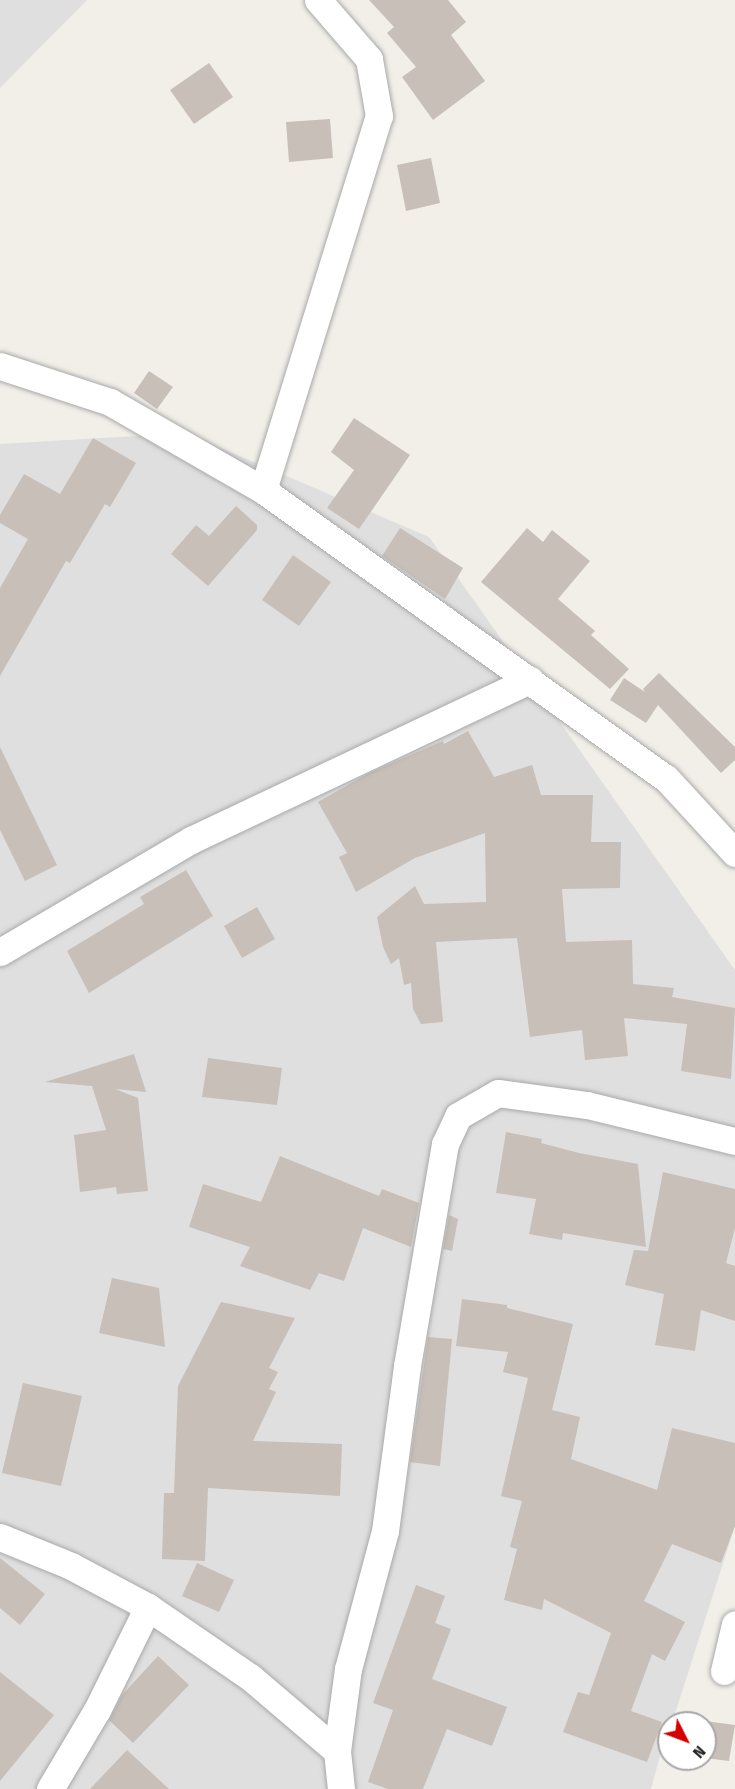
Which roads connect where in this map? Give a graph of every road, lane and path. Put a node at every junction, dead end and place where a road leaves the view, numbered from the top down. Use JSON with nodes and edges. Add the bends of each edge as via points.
{"nodes":[{"id":1,"x":318,"y":0,"type":"edge"},
{"id":2,"x":0,"y":366,"type":"edge"},
{"id":3,"x":263,"y":490,"type":"junction"},
{"id":4,"x":530,"y":680,"type":"junction"},
{"id":5,"x":735,"y":853,"type":"edge"},
{"id":6,"x":0,"y":952,"type":"edge"},
{"id":7,"x":735,"y":1141,"type":"edge"},
{"id":8,"x":0,"y":1537,"type":"edge"},
{"id":9,"x":148,"y":1607,"type":"junction"},
{"id":10,"x":735,"y":1624,"type":"edge"},
{"id":11,"x":724,"y":1671,"type":"dead end"},
{"id":12,"x":337,"y":1751,"type":"junction"},
{"id":13,"x":50,"y":1789,"type":"edge"},
{"id":14,"x":341,"y":1789,"type":"edge"}],
"edges":[{"from":1,"to":3,"type":"street","via":[[369,59],[379,116]]},
{"from":2,"to":3,"type":"street","via":[[110,402]]},
{"from":3,"to":4,"type":"street"},
{"from":4,"to":5,"type":"street","via":[[666,778]]},
{"from":4,"to":6,"type":"street","via":[[191,840]]},
{"from":7,"to":12,"type":"street","via":[[587,1105],[498,1094],[458,1116],[445,1144],[407,1366],[385,1531],[348,1669]]},
{"from":8,"to":9,"type":"street","via":[[70,1566]]},
{"from":9,"to":12,"type":"street","via":[[250,1677]]},
{"from":9,"to":13,"type":"street","via":[[98,1710]]},
{"from":10,"to":11,"type":"street"},
{"from":12,"to":14,"type":"street"}]}
